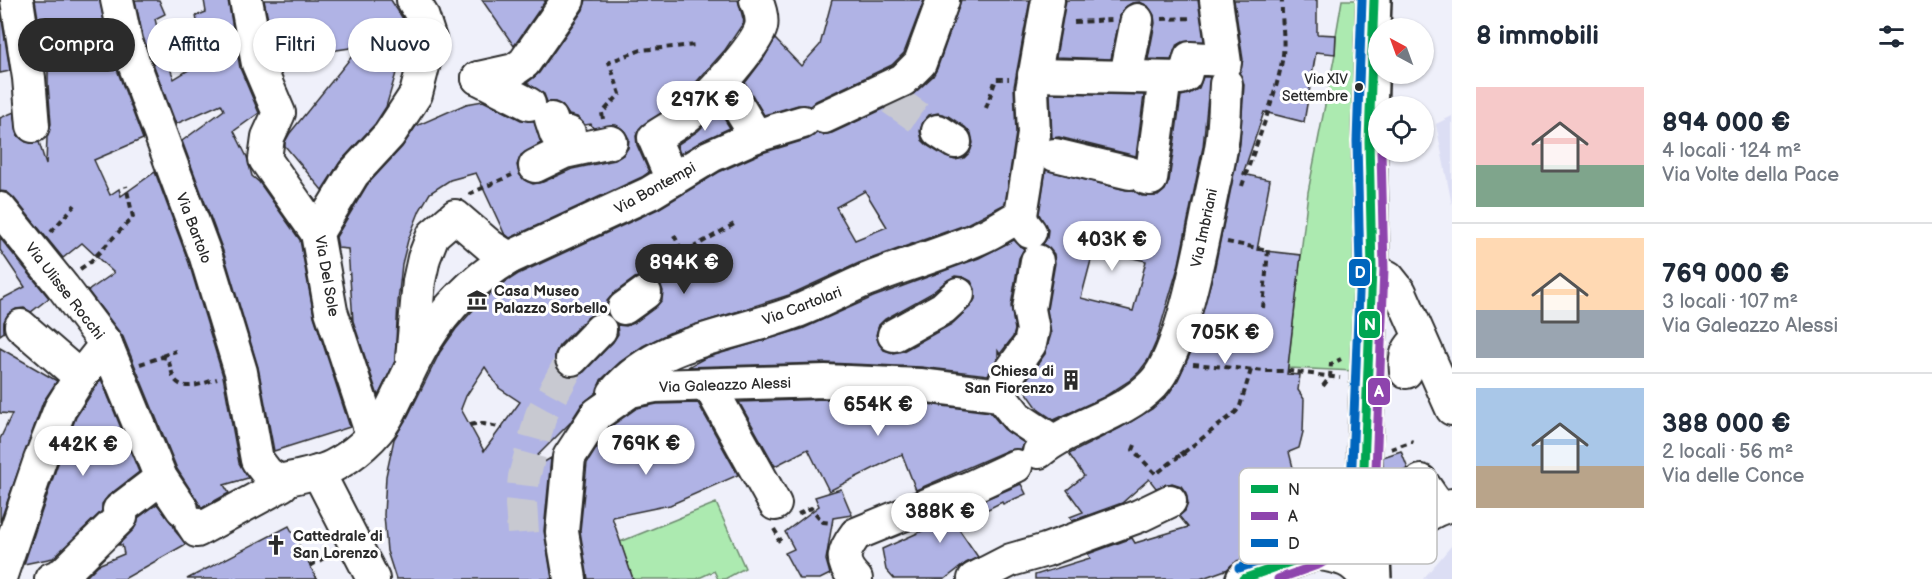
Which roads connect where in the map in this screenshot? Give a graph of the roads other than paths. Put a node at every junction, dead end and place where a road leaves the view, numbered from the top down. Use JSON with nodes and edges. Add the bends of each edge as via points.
{"nodes":[{"id":1,"x":17,"y":0,"type":"edge"},
{"id":2,"x":117,"y":0,"type":"edge"},
{"id":3,"x":246,"y":0,"type":"edge"},
{"id":4,"x":567,"y":0,"type":"edge"},
{"id":5,"x":756,"y":0,"type":"edge"},
{"id":6,"x":943,"y":0,"type":"edge"},
{"id":7,"x":1048,"y":0,"type":"edge"},
{"id":8,"x":1374,"y":0,"type":"edge"},
{"id":9,"x":418,"y":8,"type":"edge"},
{"id":10,"x":1209,"y":9,"type":"edge"},
{"id":11,"x":1148,"y":19,"type":"road end"},
{"id":12,"x":1225,"y":69,"type":"junction"},
{"id":13,"x":1034,"y":75,"type":"junction"},
{"id":14,"x":1125,"y":76,"type":"junction"},
{"id":15,"x":1165,"y":78,"type":"junction"},
{"id":16,"x":730,"y":93,"type":"dead end"},
{"id":17,"x":33,"y":126,"type":"dead end"},
{"id":18,"x":694,"y":130,"type":"dead end"},
{"id":19,"x":756,"y":136,"type":"junction"},
{"id":20,"x":1041,"y":152,"type":"junction"},
{"id":21,"x":711,"y":156,"type":"junction"},
{"id":22,"x":535,"y":166,"type":"road end"},
{"id":23,"x":672,"y":180,"type":"junction"},
{"id":24,"x":0,"y":209,"type":"edge"},
{"id":25,"x":317,"y":232,"type":"junction"},
{"id":26,"x":1030,"y":236,"type":"junction"},
{"id":27,"x":508,"y":258,"type":"junction"},
{"id":28,"x":1372,"y":269,"type":"junction"},
{"id":29,"x":958,"y":294,"type":"dead end"},
{"id":30,"x":21,"y":326,"type":"dead end"},
{"id":31,"x":600,"y":330,"type":"dead end"},
{"id":32,"x":894,"y":335,"type":"dead end"},
{"id":33,"x":1420,"y":338,"type":"junction"},
{"id":34,"x":105,"y":344,"type":"junction"},
{"id":35,"x":572,"y":359,"type":"tunnel mouth"},
{"id":36,"x":412,"y":364,"type":"junction"},
{"id":37,"x":1406,"y":372,"type":"dead end"},
{"id":38,"x":80,"y":377,"type":"junction"},
{"id":39,"x":709,"y":385,"type":"junction"},
{"id":40,"x":1000,"y":395,"type":"junction"},
{"id":41,"x":1452,"y":409,"type":"edge"},
{"id":42,"x":597,"y":414,"type":"junction"},
{"id":43,"x":372,"y":435,"type":"junction"},
{"id":44,"x":1036,"y":453,"type":"junction"},
{"id":45,"x":1364,"y":468,"type":"edge"},
{"id":46,"x":161,"y":478,"type":"junction"},
{"id":47,"x":296,"y":484,"type":"junction"},
{"id":48,"x":1170,"y":501,"type":"dead end"},
{"id":49,"x":775,"y":504,"type":"dead end"},
{"id":50,"x":1285,"y":564,"type":"edge"},
{"id":51,"x":1352,"y":564,"type":"edge"},
{"id":52,"x":1373,"y":564,"type":"edge"},
{"id":53,"x":372,"y":577,"type":"edge"},
{"id":54,"x":0,"y":578,"type":"edge"},
{"id":55,"x":51,"y":579,"type":"edge"},
{"id":56,"x":570,"y":579,"type":"edge"},
{"id":57,"x":856,"y":579,"type":"edge"},
{"id":58,"x":974,"y":579,"type":"edge"},
{"id":59,"x":1243,"y":579,"type":"edge"},
{"id":60,"x":1366,"y":579,"type":"edge"},
{"id":61,"x":1374,"y":579,"type":"edge"}],
"edges":[{"from":1,"to":17,"type":"street"},
{"from":2,"to":47,"type":"street","name":"Via Bartolo","via":[[126,42],[206,257],[243,380],[257,460],[267,473]]},
{"from":3,"to":25,"type":"street","via":[[258,64],[279,112],[268,137],[265,159]]},
{"from":4,"to":22,"type":"street","via":[[524,63],[514,70],[478,78],[573,130]]},
{"from":5,"to":23,"type":"street","via":[[761,27],[737,65],[686,117],[654,138]]},
{"from":6,"to":19,"type":"street","name":"Via Bontempi","via":[[920,63],[888,94]]},
{"from":7,"to":13,"type":"street"},
{"from":8,"to":28,"type":"main road","via":[[1369,141]]},
{"from":9,"to":25,"type":"street","name":"Via Del Sole","via":[[430,39],[416,94],[389,135],[353,174]]},
{"from":10,"to":12,"type":"street","name":"Via Imbriani"},
{"from":11,"to":14,"type":"street"},
{"from":12,"to":15,"type":"street","via":[[1190,57],[1185,76]]},
{"from":12,"to":44,"type":"street","name":"Via Imbriani","via":[[1223,136],[1203,237],[1181,323],[1164,369],[1139,397]]},
{"from":13,"to":14,"type":"street"},
{"from":13,"to":20,"type":"street","via":[[1034,134]]},
{"from":14,"to":15,"type":"street"},
{"from":15,"to":20,"type":"street","via":[[1142,177]]},
{"from":16,"to":19,"type":"street"},
{"from":18,"to":21,"type":"street"},
{"from":19,"to":21,"type":"street","name":"Via Bontempi"},
{"from":20,"to":26,"type":"street"},
{"from":21,"to":23,"type":"street","name":"Via Bontempi"},
{"from":23,"to":27,"type":"street","name":"Via Bontempi","via":[[650,194]]},
{"from":24,"to":34,"type":"street","name":"Via Ulisse Rocchi"},
{"from":25,"to":43,"type":"street","name":"Via Del Sole","via":[[331,311]]},
{"from":26,"to":40,"type":"street","via":[[1029,309],[1033,330],[1030,344],[1007,375]]},
{"from":26,"to":42,"type":"street","name":"Via Cartolari","via":[[984,235],[865,280],[794,313],[708,338],[658,358],[622,384]]},
{"from":27,"to":36,"type":"street","name":"Via Bontempi","via":[[478,278],[461,296]]},
{"from":27,"to":36,"type":"street","via":[[454,216],[433,234],[418,281]]},
{"from":28,"to":33,"type":"street","via":[[1388,277],[1401,292]]},
{"from":28,"to":45,"type":"main road"},
{"from":29,"to":32,"type":"street","via":[[943,308]]},
{"from":30,"to":38,"type":"street"},
{"from":31,"to":35,"type":"street"},
{"from":33,"to":37,"type":"street","via":[[1408,351]]},
{"from":33,"to":41,"type":"street"},
{"from":34,"to":38,"type":"street"},
{"from":34,"to":46,"type":"street","name":"Via Ulisse Rocchi"},
{"from":36,"to":43,"type":"street","via":[[386,418]]},
{"from":38,"to":54,"type":"street","via":[[60,409],[48,439]]},
{"from":39,"to":40,"type":"street","name":"Via Galeazzo Alessi","via":[[825,381],[920,385]]},
{"from":39,"to":42,"type":"street","name":"Via Galeazzo Alessi","via":[[655,386],[630,391]]},
{"from":39,"to":49,"type":"street"},
{"from":40,"to":44,"type":"street","via":[[1018,418]]},
{"from":42,"to":56,"type":"street","name":"Via Galeazzo Alessi","via":[[569,457],[562,532]]},
{"from":43,"to":47,"type":"street","via":[[332,467]]},
{"from":44,"to":57,"type":"street","via":[[971,487],[856,534],[845,549],[845,563]]},
{"from":46,"to":47,"type":"street","name":"Via Ulisse Rocchi","via":[[190,521]]},
{"from":46,"to":55,"type":"street","via":[[119,510],[121,517],[63,574]]},
{"from":47,"to":53,"type":"street"},
{"from":48,"to":58,"type":"street","via":[[1139,516],[1011,560]]},
{"from":50,"to":59,"type":"main road"},
{"from":51,"to":60,"type":"street","bridge":true},
{"from":52,"to":61,"type":"main road","bridge":true}]}
